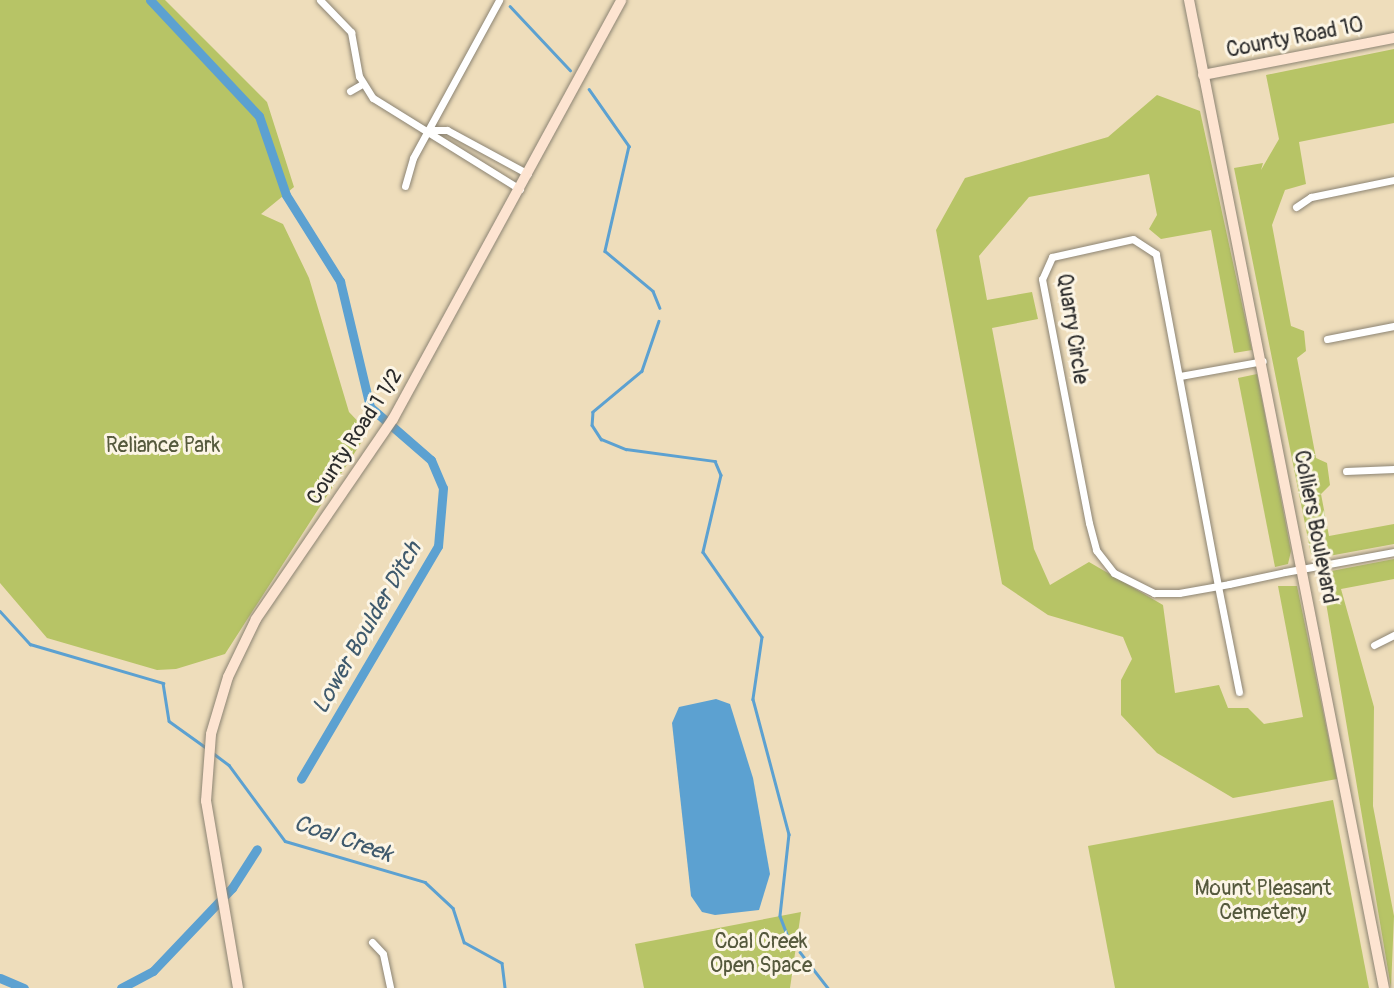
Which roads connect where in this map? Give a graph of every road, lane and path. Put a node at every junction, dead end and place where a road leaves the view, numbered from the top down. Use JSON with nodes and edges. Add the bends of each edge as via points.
{"nodes":[{"id":1,"x":320,"y":0,"type":"edge"},
{"id":2,"x":499,"y":0,"type":"edge"},
{"id":3,"x":1188,"y":0,"type":"edge"},
{"id":4,"x":616,"y":2,"type":"edge"},
{"id":5,"x":1394,"y":38,"type":"edge"},
{"id":6,"x":1203,"y":75,"type":"junction"},
{"id":7,"x":362,"y":84,"type":"junction"},
{"id":8,"x":350,"y":91,"type":"dead end"},
{"id":9,"x":428,"y":130,"type":"junction"},
{"id":10,"x":528,"y":174,"type":"junction"},
{"id":11,"x":1394,"y":180,"type":"edge"},
{"id":12,"x":405,"y":186,"type":"dead end"},
{"id":13,"x":520,"y":188,"type":"junction"},
{"id":14,"x":1297,"y":206,"type":"dead end"},
{"id":15,"x":1394,"y":326,"type":"edge"},
{"id":16,"x":1327,"y":339,"type":"dead end"},
{"id":17,"x":1264,"y":361,"type":"junction"},
{"id":18,"x":1180,"y":376,"type":"junction"},
{"id":19,"x":1394,"y":469,"type":"edge"},
{"id":20,"x":1346,"y":471,"type":"dead end"},
{"id":21,"x":1394,"y":552,"type":"edge"},
{"id":22,"x":1304,"y":569,"type":"junction"},
{"id":23,"x":1218,"y":586,"type":"junction"},
{"id":24,"x":1394,"y":635,"type":"edge"},
{"id":25,"x":1374,"y":645,"type":"dead end"},
{"id":26,"x":1239,"y":692,"type":"dead end"},
{"id":27,"x":372,"y":942,"type":"dead end"},
{"id":28,"x":238,"y":988,"type":"edge"},
{"id":29,"x":390,"y":988,"type":"edge"},
{"id":30,"x":1384,"y":988,"type":"edge"}],
"edges":[{"from":1,"to":7,"type":"street","via":[[351,32]]},
{"from":2,"to":9,"type":"street"},
{"from":3,"to":6,"type":"street","name":"Colliers Boulevard"},
{"from":4,"to":10,"type":"street","name":"County Road 1 1/2"},
{"from":5,"to":6,"type":"street","name":"County Road 10"},
{"from":6,"to":17,"type":"street","name":"Colliers Boulevard"},
{"from":7,"to":8,"type":"street"},
{"from":7,"to":9,"type":"street","via":[[376,101]]},
{"from":9,"to":10,"type":"street","via":[[447,130]]},
{"from":9,"to":12,"type":"street"},
{"from":9,"to":13,"type":"street","via":[[440,145]]},
{"from":10,"to":13,"type":"street","name":"County Road 1 1/2"},
{"from":11,"to":14,"type":"street","via":[[1311,197]]},
{"from":13,"to":28,"type":"street","name":"County Road 1 1/2","via":[[386,432],[256,619],[218,707],[207,764],[206,820]]},
{"from":15,"to":16,"type":"street"},
{"from":17,"to":18,"type":"street"},
{"from":17,"to":22,"type":"street","name":"Colliers Boulevard"},
{"from":18,"to":23,"type":"street","name":"Quarry Circle"},
{"from":18,"to":23,"type":"street","name":"Quarry Circle","via":[[1151,246],[1133,239],[1062,252],[1044,265],[1096,550],[1126,582],[1154,593]]},
{"from":19,"to":20,"type":"street"},
{"from":21,"to":22,"type":"street","name":"Quarry Circle"},
{"from":22,"to":23,"type":"street","name":"Quarry Circle"},
{"from":22,"to":30,"type":"street","name":"Colliers Boulevard"},
{"from":23,"to":26,"type":"street"},
{"from":24,"to":25,"type":"street"},
{"from":27,"to":29,"type":"street","via":[[383,954]]}]}
